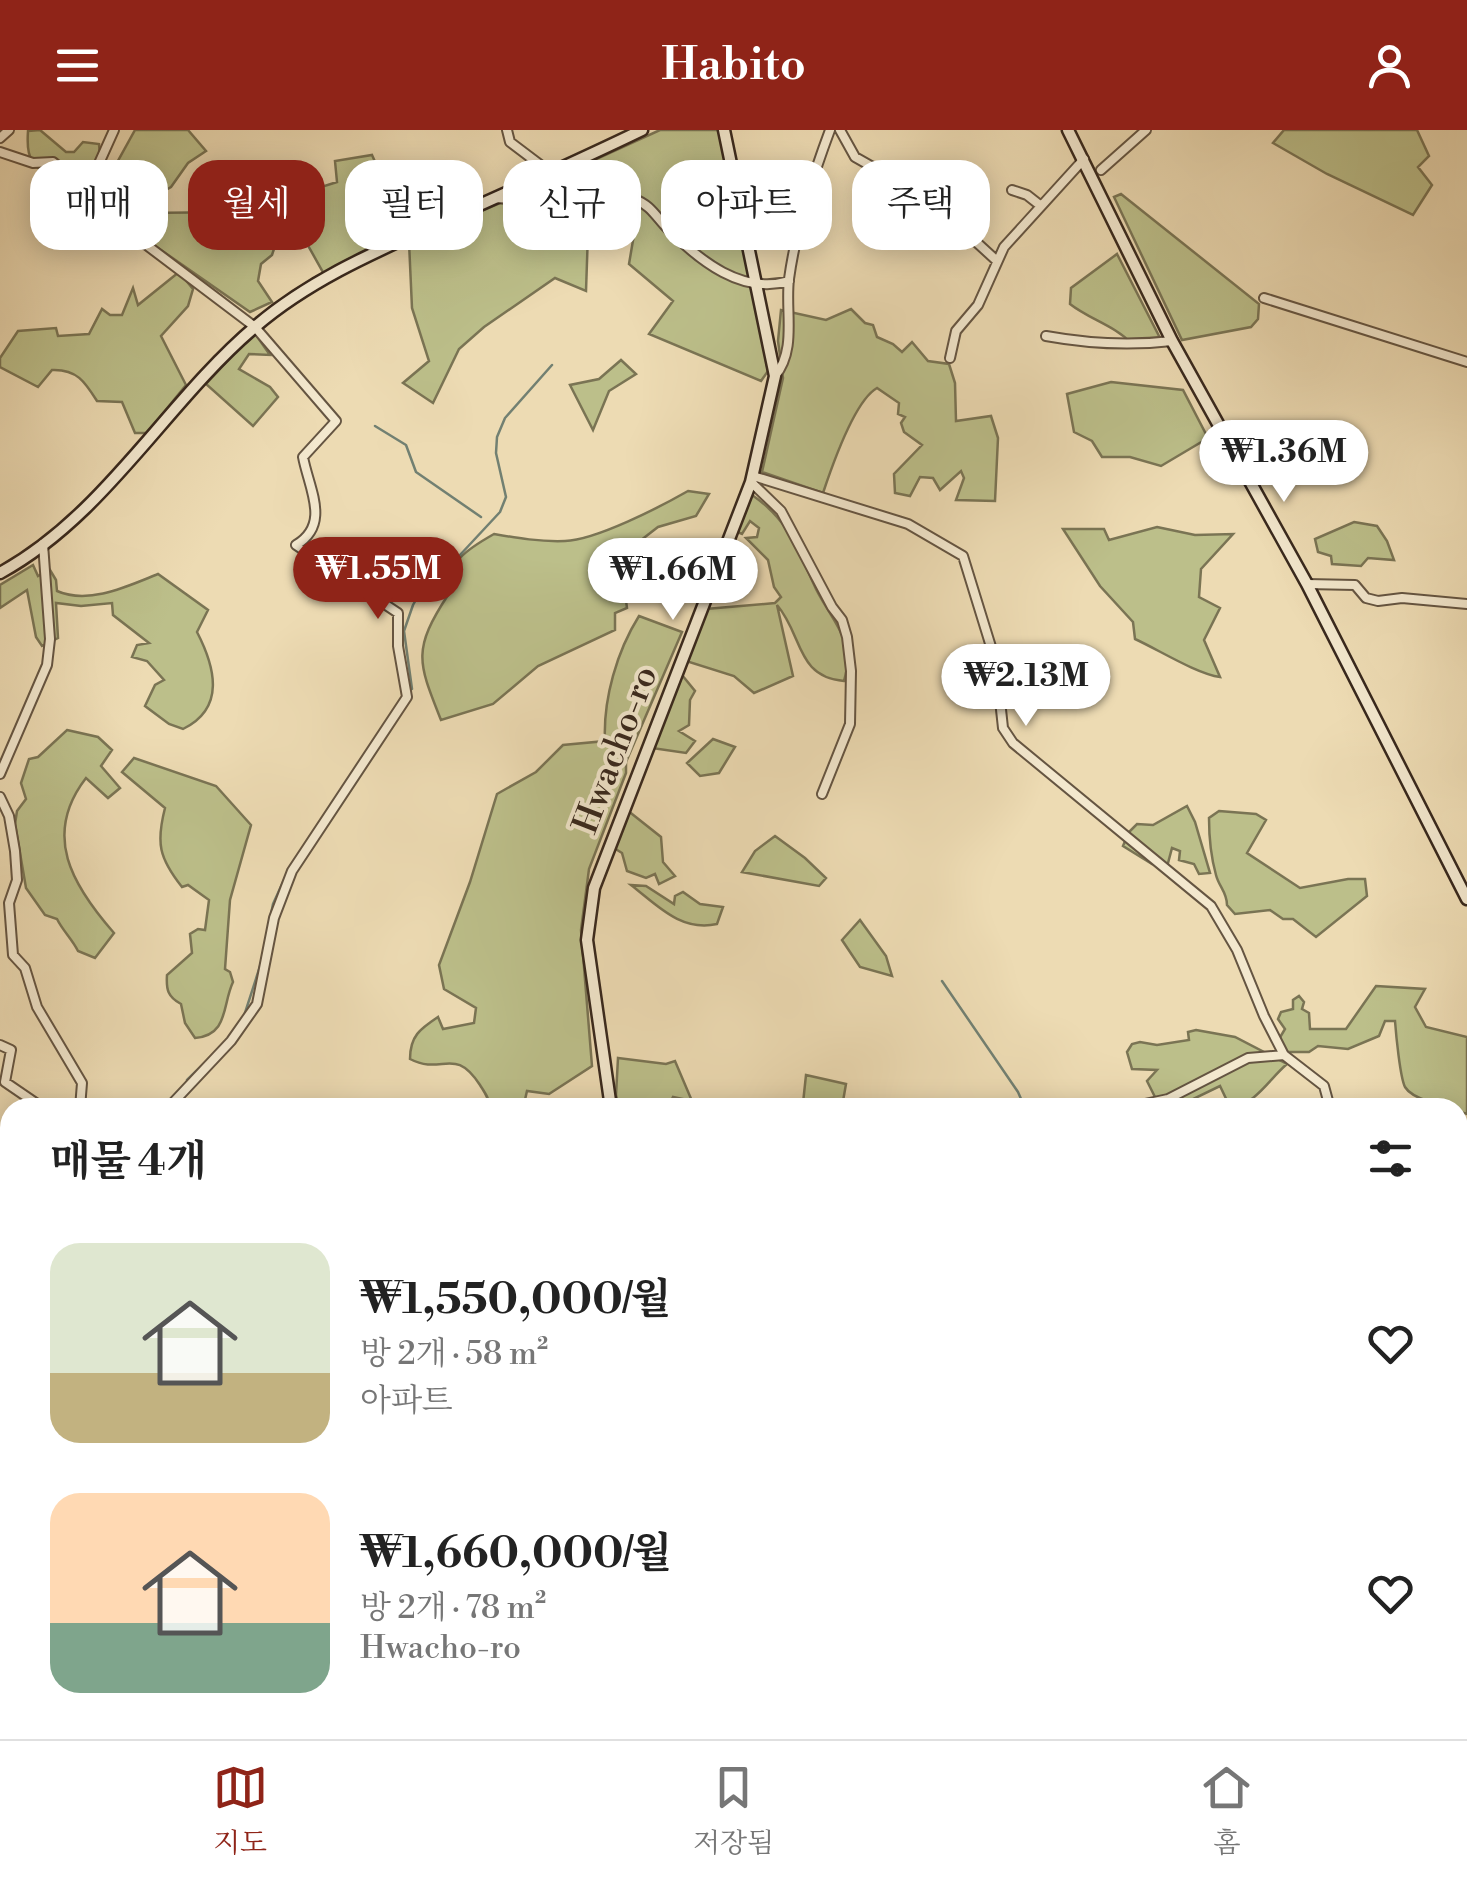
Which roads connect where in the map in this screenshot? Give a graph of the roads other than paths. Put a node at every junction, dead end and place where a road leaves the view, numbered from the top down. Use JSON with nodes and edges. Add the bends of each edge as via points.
{"nodes":[{"id":1,"x":9,"y":130,"type":"edge"},
{"id":2,"x":114,"y":130,"type":"edge"},
{"id":3,"x":507,"y":130,"type":"edge"},
{"id":4,"x":642,"y":130,"type":"edge"},
{"id":5,"x":724,"y":130,"type":"edge"},
{"id":6,"x":830,"y":130,"type":"edge"},
{"id":7,"x":840,"y":130,"type":"edge"},
{"id":8,"x":1068,"y":130,"type":"edge"},
{"id":9,"x":1146,"y":130,"type":"edge"},
{"id":10,"x":0,"y":138,"type":"edge"},
{"id":11,"x":0,"y":152,"type":"edge"},
{"id":12,"x":1084,"y":159,"type":"junction"},
{"id":13,"x":100,"y":160,"type":"edge"},
{"id":14,"x":534,"y":160,"type":"edge"},
{"id":15,"x":579,"y":160,"type":"edge"},
{"id":16,"x":731,"y":160,"type":"edge"},
{"id":17,"x":819,"y":160,"type":"edge"},
{"id":18,"x":30,"y":162,"type":"edge"},
{"id":19,"x":1101,"y":170,"type":"dead end"},
{"id":20,"x":1012,"y":190,"type":"dead end"},
{"id":21,"x":503,"y":195,"type":"edge"},
{"id":22,"x":496,"y":198,"type":"junction"},
{"id":23,"x":1041,"y":206,"type":"junction"},
{"id":24,"x":155,"y":250,"type":"edge"},
{"id":25,"x":749,"y":250,"type":"edge"},
{"id":26,"x":796,"y":250,"type":"edge"},
{"id":27,"x":997,"y":261,"type":"junction"},
{"id":28,"x":789,"y":281,"type":"junction"},
{"id":29,"x":756,"y":283,"type":"junction"},
{"id":30,"x":1264,"y":298,"type":"dead end"},
{"id":31,"x":255,"y":327,"type":"junction"},
{"id":32,"x":1046,"y":336,"type":"dead end"},
{"id":33,"x":1172,"y":342,"type":"junction"},
{"id":34,"x":950,"y":358,"type":"dead end"},
{"id":35,"x":1467,"y":362,"type":"edge"},
{"id":36,"x":776,"y":376,"type":"junction"},
{"id":37,"x":752,"y":479,"type":"junction"},
{"id":38,"x":43,"y":544,"type":"junction"},
{"id":39,"x":0,"y":572,"type":"edge"},
{"id":40,"x":1307,"y":584,"type":"junction"},
{"id":41,"x":1467,"y":604,"type":"edge"},
{"id":42,"x":0,"y":774,"type":"edge"},
{"id":43,"x":822,"y":794,"type":"dead end"},
{"id":44,"x":0,"y":797,"type":"edge"},
{"id":45,"x":1467,"y":899,"type":"edge"},
{"id":46,"x":0,"y":1045,"type":"edge"},
{"id":47,"x":1284,"y":1055,"type":"junction"},
{"id":48,"x":28,"y":1098,"type":"edge"},
{"id":49,"x":81,"y":1098,"type":"edge"},
{"id":50,"x":177,"y":1098,"type":"edge"},
{"id":51,"x":610,"y":1098,"type":"edge"},
{"id":52,"x":1170,"y":1098,"type":"edge"},
{"id":53,"x":1327,"y":1098,"type":"edge"}],
"edges":[{"from":1,"to":10,"type":"street"},
{"from":2,"to":13,"type":"street"},
{"from":3,"to":14,"type":"street","via":[[510,142]]},
{"from":4,"to":15,"type":"street"},
{"from":5,"to":16,"type":"street","name":"Hwacho-ro"},
{"from":6,"to":17,"type":"street"},
{"from":7,"to":27,"type":"street","via":[[855,157],[885,174],[905,205],[928,198]]},
{"from":8,"to":12,"type":"street"},
{"from":9,"to":19,"type":"street"},
{"from":11,"to":18,"type":"street"},
{"from":12,"to":23,"type":"street"},
{"from":12,"to":33,"type":"street"},
{"from":20,"to":23,"type":"street"},
{"from":21,"to":22,"type":"street"},
{"from":22,"to":29,"type":"street","via":[[630,197],[649,205],[689,250],[720,272]]},
{"from":22,"to":31,"type":"street","via":[[300,292]]},
{"from":23,"to":27,"type":"street"},
{"from":24,"to":31,"type":"street"},
{"from":25,"to":29,"type":"street","name":"Hwacho-ro"},
{"from":26,"to":28,"type":"street"},
{"from":27,"to":34,"type":"street","via":[[978,305],[956,331]]},
{"from":28,"to":29,"type":"street"},
{"from":28,"to":36,"type":"street","via":[[788,361]]},
{"from":29,"to":36,"type":"street","name":"Hwacho-ro"},
{"from":30,"to":35,"type":"street"},
{"from":31,"to":38,"type":"street","via":[[94,501]]},
{"from":31,"to":50,"type":"street","via":[[336,421],[303,458],[316,502],[314,528],[296,545],[398,613],[407,697],[292,871],[274,918],[257,1004]]},
{"from":32,"to":33,"type":"street","via":[[1132,346]]},
{"from":33,"to":40,"type":"street"},
{"from":36,"to":37,"type":"street","name":"Hwacho-ro"},
{"from":37,"to":43,"type":"street","via":[[781,511],[847,637],[850,724]]},
{"from":37,"to":47,"type":"street","via":[[908,524],[963,556],[1013,743],[1211,906]]},
{"from":37,"to":51,"type":"street","name":"Hwacho-ro","via":[[594,888],[586,940]]},
{"from":38,"to":39,"type":"street"},
{"from":38,"to":42,"type":"street","via":[[47,665]]},
{"from":40,"to":41,"type":"street","via":[[1354,586],[1378,602]]},
{"from":40,"to":45,"type":"street"},
{"from":44,"to":49,"type":"street","via":[[16,866],[9,904],[13,955],[82,1083]]},
{"from":46,"to":48,"type":"street","via":[[11,1050],[5,1082]]},
{"from":47,"to":52,"type":"street","via":[[1248,1058]]},
{"from":47,"to":53,"type":"street","via":[[1324,1086]]}]}
